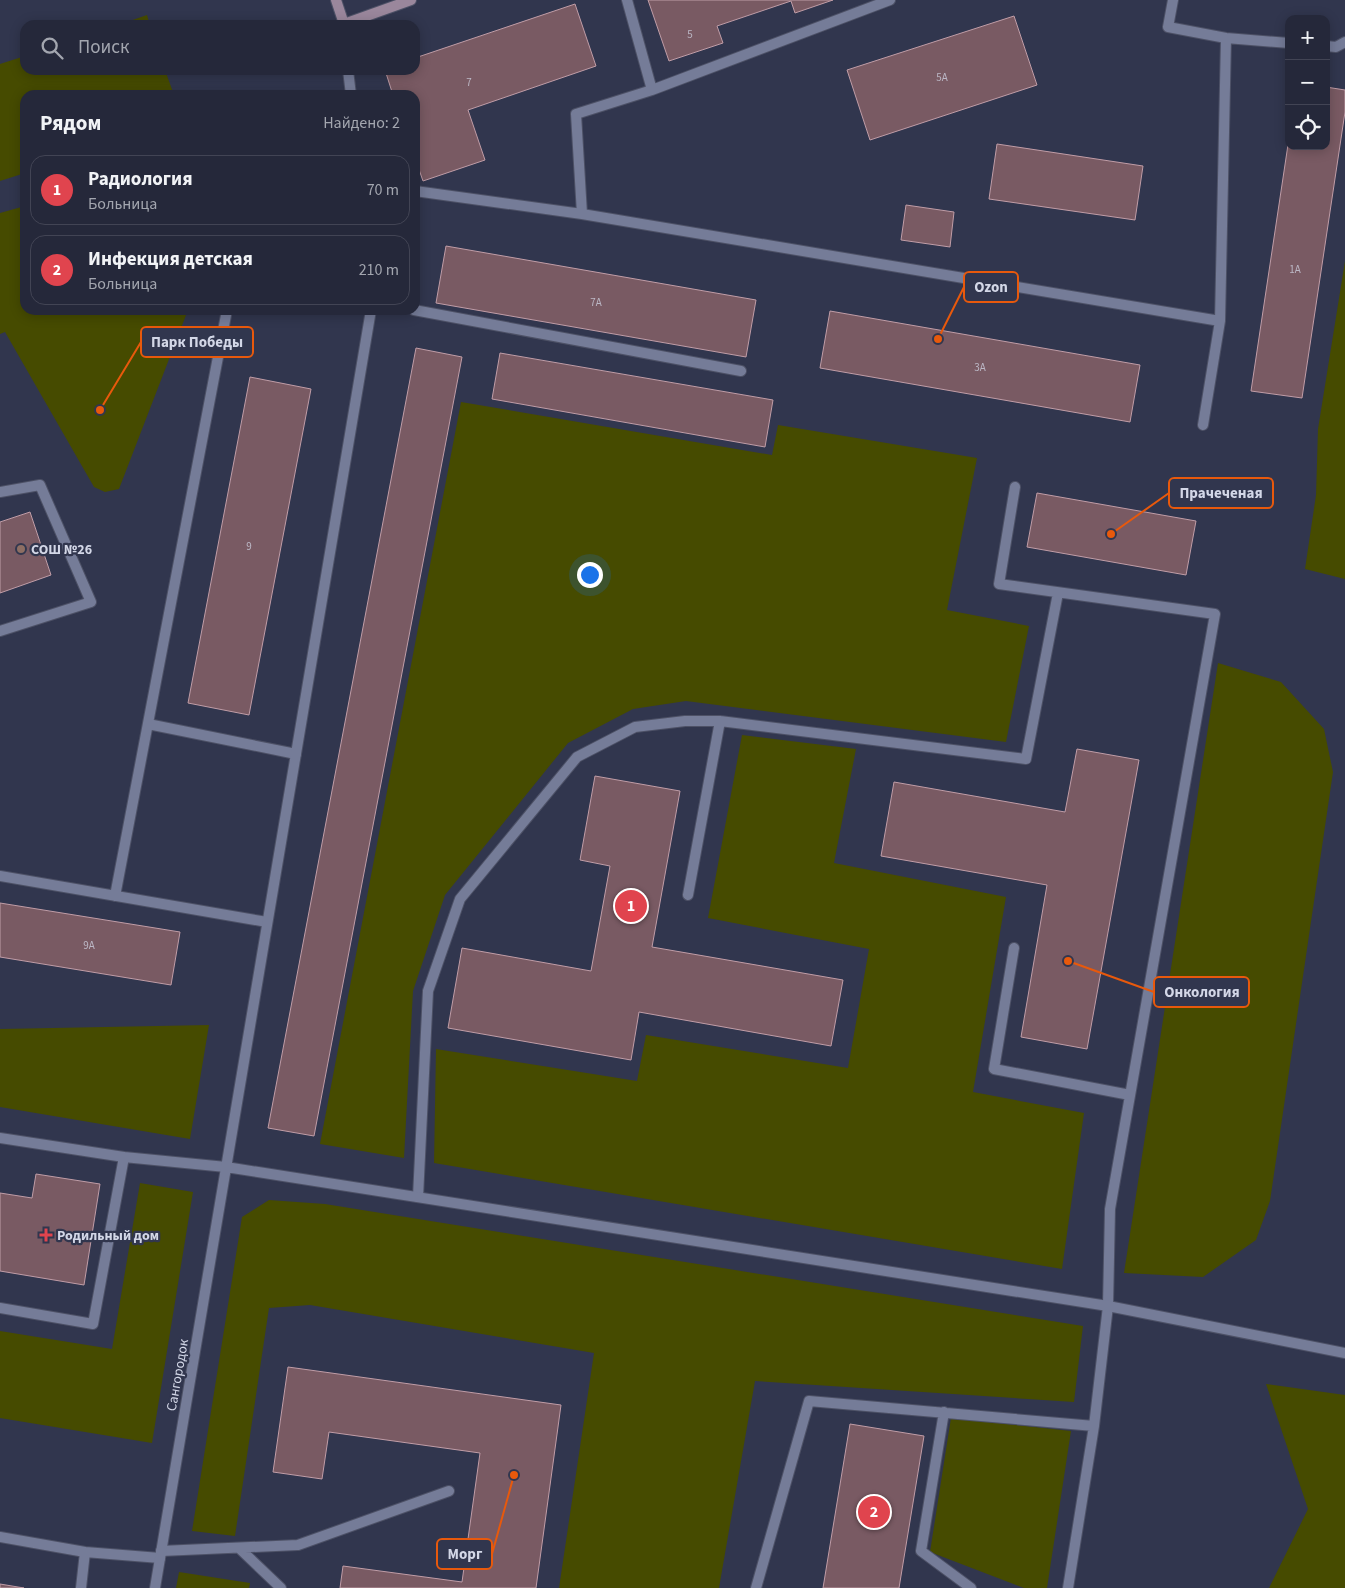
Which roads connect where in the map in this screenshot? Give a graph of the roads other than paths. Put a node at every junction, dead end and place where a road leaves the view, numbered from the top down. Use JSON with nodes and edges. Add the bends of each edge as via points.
{"nodes":[{"id":1,"x":336,"y":0,"type":"edge"},
{"id":2,"x":412,"y":0,"type":"edge"},
{"id":3,"x":627,"y":0,"type":"edge"},
{"id":4,"x":890,"y":0,"type":"edge"},
{"id":5,"x":1173,"y":0,"type":"edge"},
{"id":6,"x":343,"y":20,"type":"edge"},
{"id":7,"x":355,"y":20,"type":"edge"},
{"id":8,"x":1226,"y":38,"type":"junction"},
{"id":9,"x":1345,"y":42,"type":"edge"},
{"id":10,"x":1285,"y":43,"type":"edge"},
{"id":11,"x":1330,"y":46,"type":"edge"},
{"id":12,"x":349,"y":75,"type":"edge"},
{"id":13,"x":350,"y":90,"type":"edge"},
{"id":14,"x":652,"y":90,"type":"junction"},
{"id":15,"x":420,"y":193,"type":"edge"},
{"id":16,"x":582,"y":214,"type":"junction"},
{"id":17,"x":420,"y":311,"type":"edge"},
{"id":18,"x":226,"y":315,"type":"edge"},
{"id":19,"x":370,"y":315,"type":"edge"},
{"id":20,"x":1220,"y":321,"type":"junction"},
{"id":21,"x":741,"y":371,"type":"dead end"},
{"id":22,"x":1203,"y":425,"type":"dead end"},
{"id":23,"x":1015,"y":486,"type":"dead end"},
{"id":24,"x":0,"y":492,"type":"edge"},
{"id":25,"x":1058,"y":593,"type":"junction"},
{"id":26,"x":0,"y":631,"type":"edge"},
{"id":27,"x":720,"y":721,"type":"junction"},
{"id":28,"x":148,"y":724,"type":"junction"},
{"id":29,"x":296,"y":754,"type":"junction"},
{"id":30,"x":0,"y":876,"type":"edge"},
{"id":31,"x":688,"y":895,"type":"dead end"},
{"id":32,"x":114,"y":896,"type":"junction"},
{"id":33,"x":268,"y":922,"type":"junction"},
{"id":34,"x":1014,"y":948,"type":"dead end"},
{"id":35,"x":1130,"y":1095,"type":"junction"},
{"id":36,"x":0,"y":1138,"type":"edge"},
{"id":37,"x":124,"y":1157,"type":"junction"},
{"id":38,"x":226,"y":1167,"type":"junction"},
{"id":39,"x":418,"y":1197,"type":"junction"},
{"id":40,"x":1108,"y":1306,"type":"junction"},
{"id":41,"x":0,"y":1308,"type":"edge"},
{"id":42,"x":1345,"y":1353,"type":"edge"},
{"id":43,"x":944,"y":1412,"type":"junction"},
{"id":44,"x":1094,"y":1426,"type":"junction"},
{"id":45,"x":449,"y":1491,"type":"dead end"},
{"id":46,"x":0,"y":1537,"type":"edge"},
{"id":47,"x":240,"y":1548,"type":"junction"},
{"id":48,"x":86,"y":1552,"type":"junction"},
{"id":49,"x":160,"y":1554,"type":"junction"},
{"id":50,"x":81,"y":1588,"type":"edge"},
{"id":51,"x":155,"y":1588,"type":"edge"},
{"id":52,"x":281,"y":1588,"type":"edge"},
{"id":53,"x":756,"y":1588,"type":"edge"},
{"id":54,"x":971,"y":1588,"type":"edge"},
{"id":55,"x":1068,"y":1588,"type":"edge"}],
"edges":[{"from":1,"to":6,"type":"street"},
{"from":2,"to":7,"type":"street"},
{"from":3,"to":14,"type":"street"},
{"from":4,"to":14,"type":"street"},
{"from":5,"to":8,"type":"street","via":[[1168,26]]},
{"from":8,"to":10,"type":"street"},
{"from":8,"to":20,"type":"street"},
{"from":9,"to":11,"type":"street"},
{"from":12,"to":13,"type":"street"},
{"from":14,"to":16,"type":"street","via":[[576,114]]},
{"from":15,"to":16,"type":"street"},
{"from":16,"to":20,"type":"street"},
{"from":17,"to":21,"type":"street"},
{"from":18,"to":28,"type":"street"},
{"from":19,"to":29,"type":"street","name":"Сангородок"},
{"from":20,"to":22,"type":"street"},
{"from":23,"to":25,"type":"street","via":[[999,584]]},
{"from":24,"to":26,"type":"street","via":[[40,485],[91,602]]},
{"from":25,"to":27,"type":"street","via":[[1026,759]]},
{"from":25,"to":35,"type":"street","via":[[1215,614]]},
{"from":27,"to":31,"type":"street"},
{"from":27,"to":39,"type":"street","via":[[635,727],[577,757],[460,899],[428,990]]},
{"from":28,"to":29,"type":"street"},
{"from":28,"to":32,"type":"street"},
{"from":29,"to":33,"type":"street","name":"Сангородок"},
{"from":30,"to":32,"type":"street"},
{"from":32,"to":33,"type":"street"},
{"from":33,"to":38,"type":"street","name":"Сангородок"},
{"from":34,"to":35,"type":"street","via":[[994,1069]]},
{"from":35,"to":40,"type":"street","via":[[1110,1209]]},
{"from":36,"to":37,"type":"street"},
{"from":37,"to":38,"type":"street"},
{"from":37,"to":41,"type":"street","via":[[93,1324]]},
{"from":38,"to":39,"type":"street"},
{"from":38,"to":49,"type":"street","name":"Сангородок"},
{"from":39,"to":40,"type":"street"},
{"from":40,"to":42,"type":"street"},
{"from":40,"to":44,"type":"street"},
{"from":43,"to":44,"type":"street"},
{"from":43,"to":53,"type":"street","via":[[809,1401]]},
{"from":43,"to":54,"type":"street","via":[[921,1552]]},
{"from":44,"to":55,"type":"street"},
{"from":45,"to":47,"type":"street","via":[[298,1546]]},
{"from":46,"to":48,"type":"street"},
{"from":47,"to":49,"type":"street"},
{"from":47,"to":52,"type":"street"},
{"from":48,"to":49,"type":"street"},
{"from":48,"to":50,"type":"street"},
{"from":49,"to":51,"type":"street","name":"Сангородок"}]}
